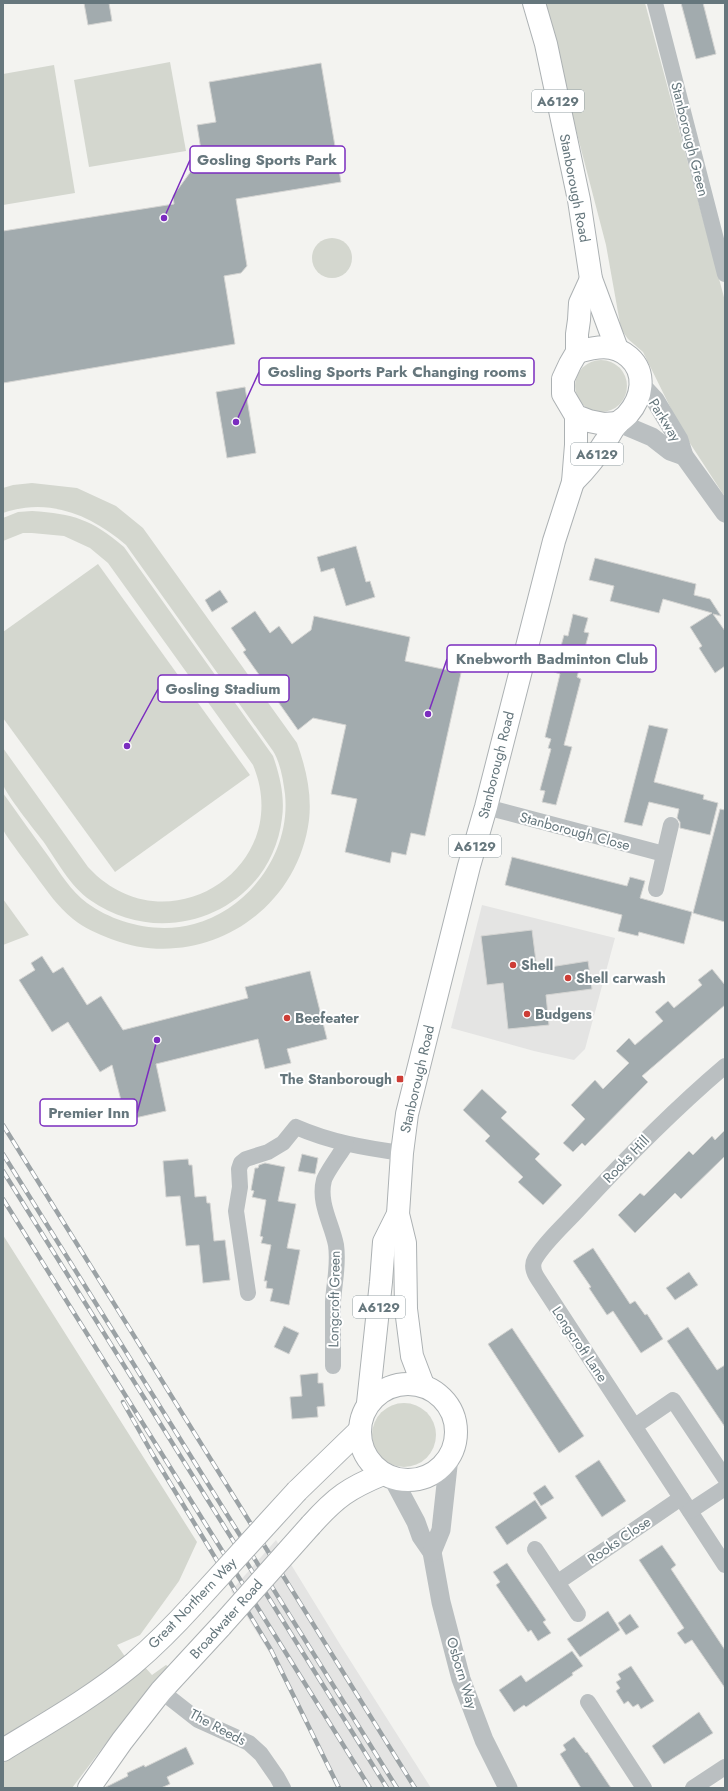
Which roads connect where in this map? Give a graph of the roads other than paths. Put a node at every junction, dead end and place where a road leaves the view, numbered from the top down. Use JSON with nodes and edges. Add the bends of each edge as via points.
{"nodes":[{"id":1,"x":534,"y":3,"type":"edge"},
{"id":2,"x":655,"y":3,"type":"edge"},
{"id":3,"x":724,"y":265,"type":"edge"},
{"id":4,"x":591,"y":279,"type":"junction"},
{"id":5,"x":617,"y":349,"type":"junction"},
{"id":6,"x":577,"y":352,"type":"junction"},
{"id":7,"x":642,"y":386,"type":"junction"},
{"id":8,"x":576,"y":416,"type":"junction"},
{"id":9,"x":618,"y":423,"type":"junction"},
{"id":10,"x":684,"y":456,"type":"junction"},
{"id":11,"x":573,"y":482,"type":"junction"},
{"id":12,"x":725,"y":513,"type":"edge"},
{"id":13,"x":486,"y":807,"type":"junction"},
{"id":14,"x":671,"y":825,"type":"dead end"},
{"id":15,"x":664,"y":854,"type":"junction"},
{"id":16,"x":656,"y":889,"type":"dead end"},
{"id":17,"x":725,"y":1066,"type":"edge"},
{"id":18,"x":346,"y":1144,"type":"junction"},
{"id":19,"x":402,"y":1153,"type":"junction"},
{"id":20,"x":398,"y":1214,"type":"junction"},
{"id":21,"x":535,"y":1260,"type":"joint"},
{"id":22,"x":248,"y":1293,"type":"dead end"},
{"id":23,"x":333,"y":1366,"type":"dead end"},
{"id":24,"x":423,"y":1385,"type":"junction"},
{"id":25,"x":368,"y":1403,"type":"junction"},
{"id":26,"x":635,"y":1426,"type":"junction"},
{"id":27,"x":360,"y":1430,"type":"junction"},
{"id":28,"x":449,"y":1457,"type":"junction"},
{"id":29,"x":388,"y":1475,"type":"junction"},
{"id":30,"x":725,"y":1478,"type":"edge"},
{"id":31,"x":725,"y":1488,"type":"edge"},
{"id":32,"x":681,"y":1498,"type":"junction"},
{"id":33,"x":690,"y":1511,"type":"junction"},
{"id":34,"x":535,"y":1549,"type":"dead end"},
{"id":35,"x":432,"y":1552,"type":"junction"},
{"id":36,"x":725,"y":1565,"type":"edge"},
{"id":37,"x":558,"y":1582,"type":"junction"},
{"id":38,"x":578,"y":1614,"type":"dead end"},
{"id":39,"x":161,"y":1691,"type":"junction"},
{"id":40,"x":588,"y":1702,"type":"dead end"},
{"id":41,"x":3,"y":1750,"type":"edge"},
{"id":42,"x":725,"y":1767,"type":"edge"},
{"id":43,"x":89,"y":1788,"type":"edge"},
{"id":44,"x":283,"y":1788,"type":"edge"},
{"id":45,"x":508,"y":1788,"type":"edge"},
{"id":46,"x":644,"y":1788,"type":"edge"},
{"id":47,"x":692,"y":1788,"type":"edge"}],
"edges":[{"from":1,"to":4,"type":"main road","name":"Stanborough Road","number":"A6129","via":[[546,44],[579,200]]},
{"from":2,"to":3,"type":"street","name":"Stanborough Green"},
{"from":4,"to":5,"type":"main road","name":"Stanborough Road","number":"A6129"},
{"from":4,"to":6,"type":"main road","via":[[580,303]]},
{"from":5,"to":6,"type":"main road","via":[[603,346]]},
{"from":5,"to":7,"type":"main road","via":[[636,365]]},
{"from":6,"to":8,"type":"main road","via":[[563,379],[563,394]]},
{"from":7,"to":9,"type":"main road","name":"Stanborough Road","via":[[628,414]]},
{"from":7,"to":10,"type":"street","name":"Parkway","via":[[655,400],[679,440]]},
{"from":8,"to":9,"type":"main road","via":[[604,424]]},
{"from":8,"to":11,"type":"main road","name":"Stanborough Road","number":"A6129"},
{"from":9,"to":10,"type":"street","name":"Parkway"},
{"from":9,"to":11,"type":"main road","name":"Stanborough Road","number":"A6129","via":[[589,466]]},
{"from":10,"to":12,"type":"street","name":"Parkway"},
{"from":11,"to":13,"type":"main road","name":"Stanborough Road","number":"A6129","via":[[552,548]]},
{"from":13,"to":15,"type":"street","name":"Stanborough Close"},
{"from":13,"to":19,"type":"main road","name":"Stanborough Road","number":"A6129","via":[[407,1114]]},
{"from":14,"to":15,"type":"street"},
{"from":15,"to":16,"type":"street"},
{"from":17,"to":21,"type":"street","name":"Rooks Hill","via":[[680,1105],[614,1170]]},
{"from":18,"to":19,"type":"street"},
{"from":18,"to":22,"type":"street","via":[[319,1137],[296,1127],[283,1143],[241,1163],[236,1211]]},
{"from":18,"to":23,"type":"street","name":"Longcroft Green","via":[[324,1180],[323,1192],[337,1256]]},
{"from":19,"to":20,"type":"main road","name":"Stanborough Road","number":"A6129"},
{"from":20,"to":24,"type":"main road","name":"Stanborough Road","number":"A6129","via":[[405,1242],[406,1309],[412,1356]]},
{"from":20,"to":25,"type":"main road","name":"Stanborough Road","number":"A6129","via":[[384,1242]]},
{"from":21,"to":26,"type":"street","name":"Longcroft Lane","via":[[534,1273]]},
{"from":24,"to":25,"type":"main road","via":[[394,1385],[379,1392]]},
{"from":24,"to":28,"type":"main road","via":[[436,1392],[446,1402],[453,1415],[455,1443]]},
{"from":25,"to":27,"type":"main road","via":[[362,1416]]},
{"from":26,"to":30,"type":"street","via":[[673,1400]]},
{"from":26,"to":32,"type":"street","name":"Longcroft Lane"},
{"from":27,"to":29,"type":"main road","via":[[361,1443],[366,1455],[373,1466]]},
{"from":27,"to":41,"type":"main road","name":"Great Northern Way","bridge":true,"via":[[297,1491],[175,1625],[133,1664],[84,1699]]},
{"from":28,"to":29,"type":"main road","via":[[439,1470],[415,1480]]},
{"from":28,"to":35,"type":"street","via":[[441,1530]]},
{"from":29,"to":35,"type":"street","name":"Osborn Way"},
{"from":29,"to":39,"type":"main road","name":"Broadwater Road","bridge":true,"via":[[356,1485],[339,1496]]},
{"from":31,"to":33,"type":"street"},
{"from":32,"to":33,"type":"street","name":"Longcroft Lane"},
{"from":32,"to":37,"type":"street","name":"Rooks Close"},
{"from":33,"to":36,"type":"street","name":"Longcroft Lane"},
{"from":34,"to":37,"type":"street"},
{"from":35,"to":45,"type":"street","name":"Osborn Way","via":[[441,1602],[461,1679],[484,1740]]},
{"from":37,"to":38,"type":"street"},
{"from":39,"to":43,"type":"main road","name":"Broadwater Road"},
{"from":39,"to":44,"type":"street","name":"The Reeds","via":[[198,1720],[249,1743],[261,1754]]},
{"from":40,"to":46,"type":"street"},
{"from":42,"to":47,"type":"street"}]}
